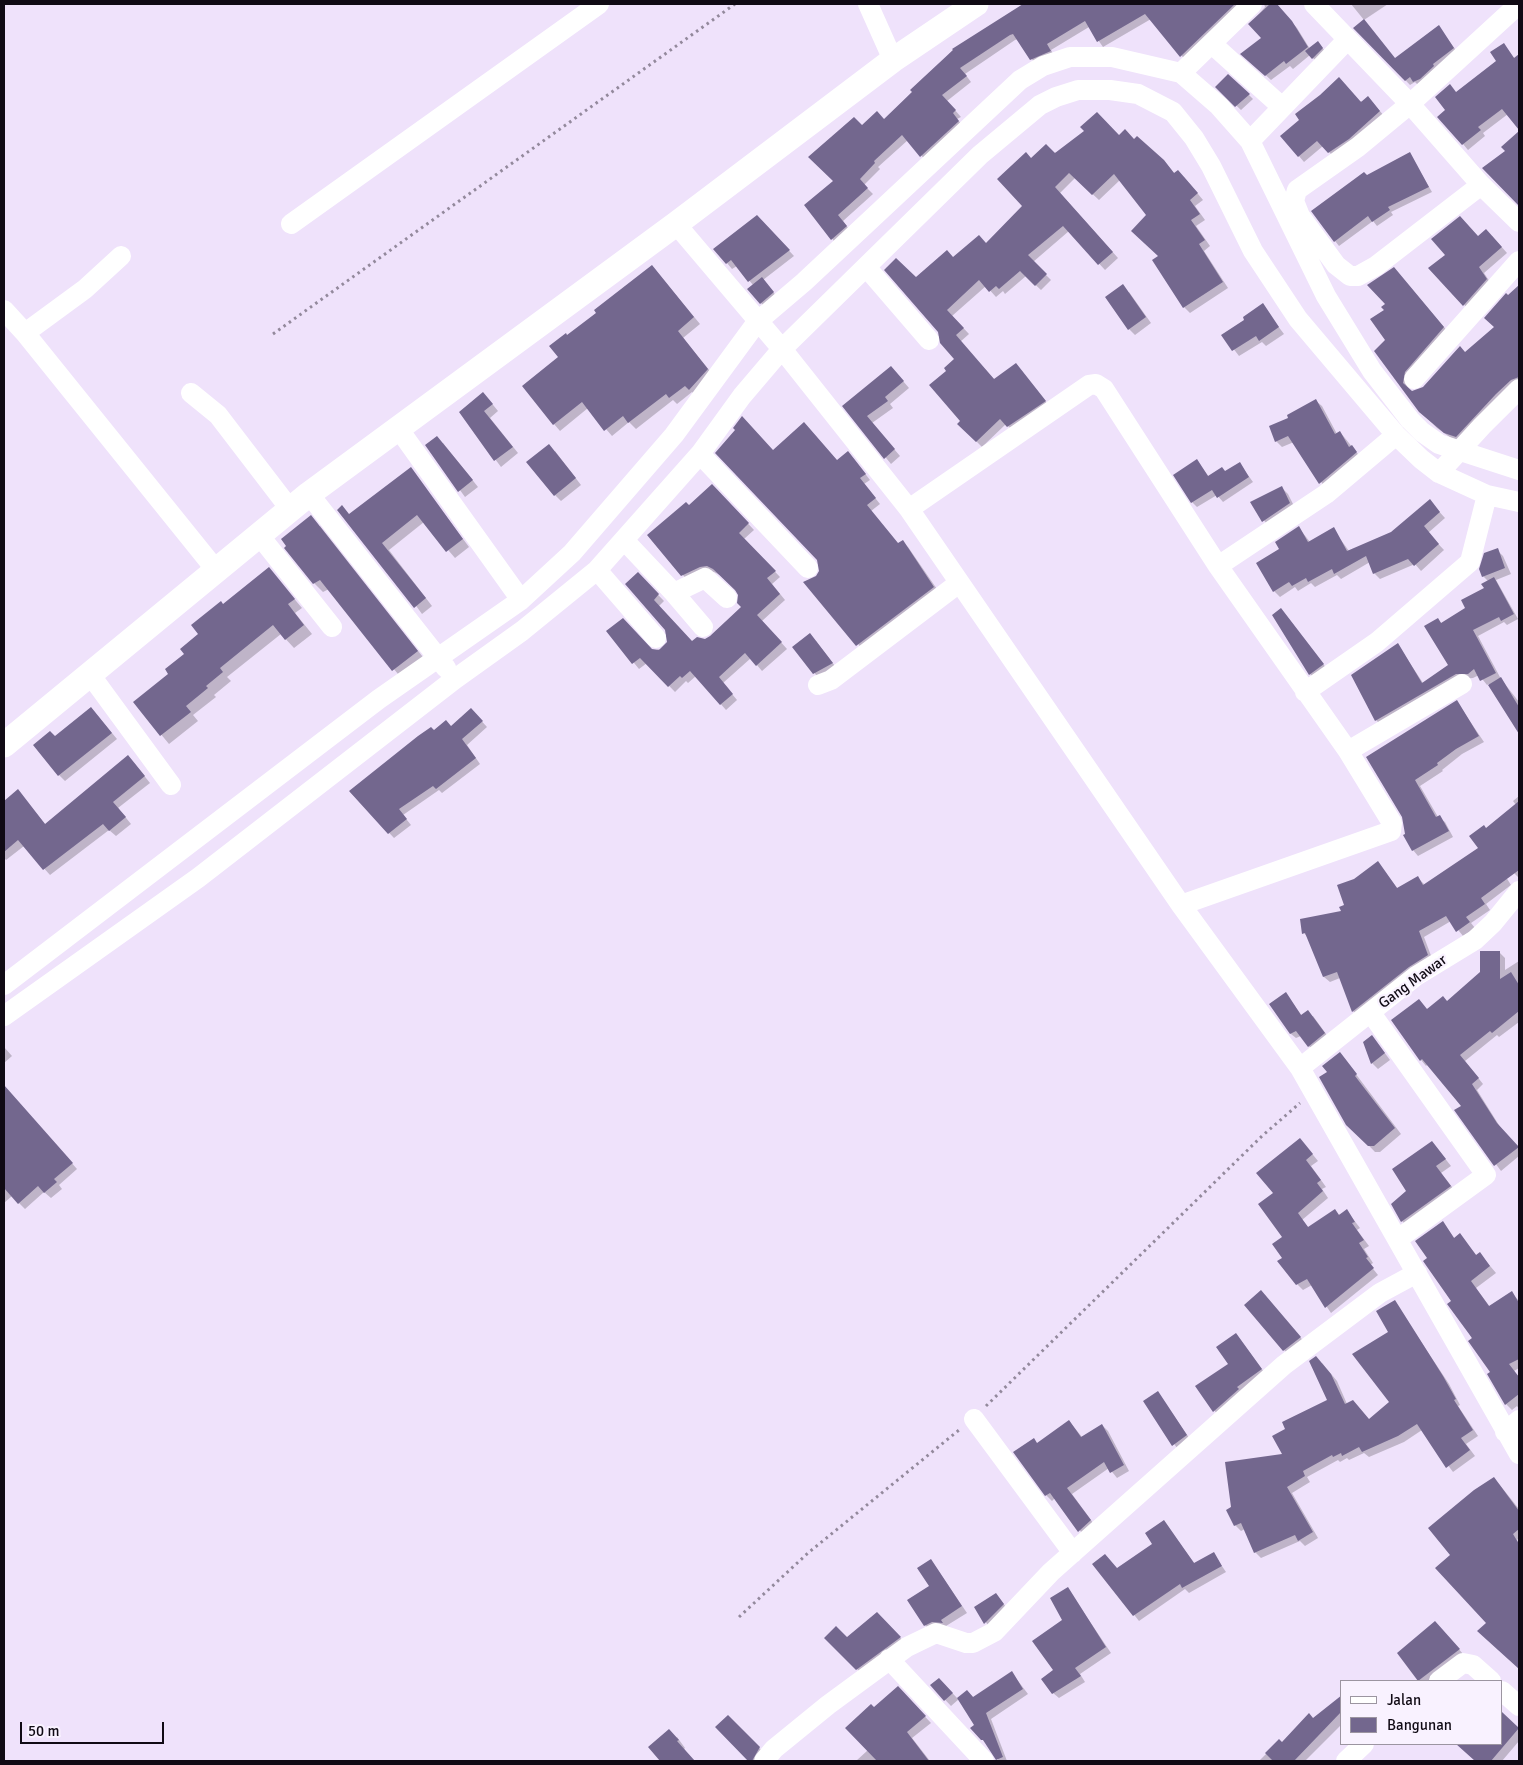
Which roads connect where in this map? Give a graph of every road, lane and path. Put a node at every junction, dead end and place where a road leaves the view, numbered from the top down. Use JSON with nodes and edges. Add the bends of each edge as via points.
{"nodes":[{"id":1,"x":599,"y":4,"type":"edge"},
{"id":2,"x":734,"y":4,"type":"edge"},
{"id":3,"x":868,"y":4,"type":"edge"},
{"id":4,"x":976,"y":4,"type":"edge"},
{"id":5,"x":1252,"y":4,"type":"edge"},
{"id":6,"x":1314,"y":4,"type":"edge"},
{"id":7,"x":1519,"y":4,"type":"edge"},
{"id":8,"x":1347,"y":40,"type":"junction"},
{"id":9,"x":1212,"y":44,"type":"junction"},
{"id":10,"x":893,"y":60,"type":"junction"},
{"id":11,"x":1181,"y":73,"type":"junction"},
{"id":12,"x":1410,"y":104,"type":"junction"},
{"id":13,"x":1282,"y":108,"type":"junction"},
{"id":14,"x":1000,"y":118,"type":"junction"},
{"id":15,"x":1250,"y":140,"type":"junction"},
{"id":16,"x":959,"y":156,"type":"junction"},
{"id":17,"x":1481,"y":185,"type":"junction"},
{"id":18,"x":1519,"y":222,"type":"edge"},
{"id":19,"x":291,"y":224,"type":"dead end"},
{"id":20,"x":676,"y":224,"type":"junction"},
{"id":21,"x":121,"y":256,"type":"dead end"},
{"id":22,"x":1519,"y":261,"type":"edge"},
{"id":23,"x":867,"y":268,"type":"junction"},
{"id":24,"x":815,"y":294,"type":"junction"},
{"id":25,"x":4,"y":310,"type":"edge"},
{"id":26,"x":25,"y":333,"type":"junction"},
{"id":27,"x":273,"y":334,"type":"dead end"},
{"id":28,"x":769,"y":335,"type":"junction"},
{"id":29,"x":929,"y":340,"type":"dead end"},
{"id":30,"x":1414,"y":379,"type":"dead end"},
{"id":31,"x":1519,"y":389,"type":"edge"},
{"id":32,"x":190,"y":393,"type":"dead end"},
{"id":33,"x":398,"y":428,"type":"junction"},
{"id":34,"x":1396,"y":435,"type":"junction"},
{"id":35,"x":700,"y":454,"type":"junction"},
{"id":36,"x":1450,"y":462,"type":"junction"},
{"id":37,"x":1519,"y":470,"type":"edge"},
{"id":38,"x":1487,"y":495,"type":"junction"},
{"id":39,"x":300,"y":501,"type":"junction"},
{"id":40,"x":1519,"y":502,"type":"edge"},
{"id":41,"x":909,"y":509,"type":"junction"},
{"id":42,"x":259,"y":535,"type":"junction"},
{"id":43,"x":624,"y":540,"type":"junction"},
{"id":44,"x":1218,"y":566,"type":"junction"},
{"id":45,"x":808,"y":568,"type":"dead end"},
{"id":46,"x":216,"y":570,"type":"junction"},
{"id":47,"x":597,"y":570,"type":"junction"},
{"id":48,"x":959,"y":582,"type":"junction"},
{"id":49,"x":674,"y":593,"type":"junction"},
{"id":50,"x":727,"y":598,"type":"dead end"},
{"id":51,"x":521,"y":600,"type":"junction"},
{"id":52,"x":509,"y":625,"type":"junction"},
{"id":53,"x":332,"y":627,"type":"dead end"},
{"id":54,"x":703,"y":627,"type":"dead end"},
{"id":55,"x":656,"y":638,"type":"dead end"},
{"id":56,"x":446,"y":668,"type":"junction"},
{"id":57,"x":90,"y":673,"type":"junction"},
{"id":58,"x":1462,"y":684,"type":"dead end"},
{"id":59,"x":818,"y":685,"type":"dead end"},
{"id":60,"x":1305,"y":692,"type":"junction"},
{"id":61,"x":4,"y":744,"type":"edge"},
{"id":62,"x":1348,"y":751,"type":"junction"},
{"id":63,"x":171,"y":785,"type":"dead end"},
{"id":64,"x":1519,"y":891,"type":"edge"},
{"id":65,"x":1181,"y":905,"type":"junction"},
{"id":66,"x":4,"y":985,"type":"edge"},
{"id":67,"x":1371,"y":1013,"type":"junction"},
{"id":68,"x":4,"y":1016,"type":"edge"},
{"id":69,"x":1300,"y":1068,"type":"junction"},
{"id":70,"x":1314,"y":1091,"type":"junction"},
{"id":71,"x":1398,"y":1239,"type":"junction"},
{"id":72,"x":1416,"y":1273,"type":"junction"},
{"id":73,"x":974,"y":1419,"type":"junction"},
{"id":74,"x":1512,"y":1426,"type":"edge"},
{"id":75,"x":1519,"y":1454,"type":"edge"},
{"id":76,"x":1073,"y":1553,"type":"junction"},
{"id":77,"x":739,"y":1617,"type":"dead end"},
{"id":78,"x":889,"y":1659,"type":"junction"},
{"id":79,"x":1440,"y":1680,"type":"edge"},
{"id":80,"x":1490,"y":1680,"type":"edge"},
{"id":81,"x":1503,"y":1692,"type":"edge"},
{"id":82,"x":1519,"y":1706,"type":"edge"},
{"id":83,"x":1363,"y":1745,"type":"edge"},
{"id":84,"x":764,"y":1761,"type":"edge"},
{"id":85,"x":984,"y":1761,"type":"edge"},
{"id":86,"x":1346,"y":1761,"type":"edge"}],
"edges":[{"from":1,"to":19,"type":"street"},
{"from":2,"to":27,"type":"path"},
{"from":3,"to":10,"type":"street"},
{"from":4,"to":10,"type":"street"},
{"from":5,"to":9,"type":"street"},
{"from":6,"to":8,"type":"street"},
{"from":7,"to":12,"type":"street"},
{"from":8,"to":12,"type":"street"},
{"from":8,"to":13,"type":"street"},
{"from":9,"to":11,"type":"street"},
{"from":9,"to":13,"type":"street"},
{"from":10,"to":20,"type":"street"},
{"from":11,"to":14,"type":"street","via":[[1112,57],[1070,57],[1043,66],[1020,80]]},
{"from":11,"to":15,"type":"street","via":[[1219,106]]},
{"from":12,"to":17,"type":"street"},
{"from":12,"to":17,"type":"street","via":[[1358,147],[1297,190],[1294,201],[1300,216],[1336,266],[1350,276],[1368,272]]},
{"from":13,"to":15,"type":"street"},
{"from":14,"to":16,"type":"street"},
{"from":14,"to":16,"type":"street"},
{"from":14,"to":34,"type":"street","via":[[1078,90],[1138,94],[1173,112],[1194,138],[1253,251],[1298,319]]},
{"from":15,"to":36,"type":"street","via":[[1326,296],[1372,371],[1422,432],[1439,444]]},
{"from":16,"to":23,"type":"street"},
{"from":16,"to":24,"type":"street"},
{"from":17,"to":18,"type":"street"},
{"from":20,"to":28,"type":"street"},
{"from":20,"to":33,"type":"street"},
{"from":21,"to":26,"type":"street","via":[[85,289]]},
{"from":22,"to":30,"type":"street"},
{"from":23,"to":24,"type":"street"},
{"from":23,"to":29,"type":"street"},
{"from":24,"to":28,"type":"street"},
{"from":24,"to":28,"type":"street"},
{"from":25,"to":26,"type":"street"},
{"from":26,"to":46,"type":"street"},
{"from":28,"to":35,"type":"street","via":[[742,396]]},
{"from":28,"to":41,"type":"street"},
{"from":28,"to":51,"type":"street","via":[[667,443],[572,553]]},
{"from":31,"to":36,"type":"street"},
{"from":32,"to":39,"type":"street","via":[[218,416]]},
{"from":33,"to":39,"type":"street"},
{"from":33,"to":51,"type":"street"},
{"from":34,"to":36,"type":"street","via":[[1421,459]]},
{"from":34,"to":44,"type":"street","via":[[1326,494]]},
{"from":35,"to":43,"type":"street"},
{"from":35,"to":45,"type":"street"},
{"from":36,"to":37,"type":"street","via":[[1476,457]]},
{"from":36,"to":38,"type":"street"},
{"from":38,"to":40,"type":"street"},
{"from":38,"to":60,"type":"street","via":[[1470,562],[1377,642]]},
{"from":39,"to":42,"type":"street"},
{"from":39,"to":56,"type":"street"},
{"from":41,"to":44,"type":"street","via":[[1089,385],[1096,384],[1104,389]]},
{"from":41,"to":48,"type":"street"},
{"from":42,"to":46,"type":"street"},
{"from":42,"to":53,"type":"street"},
{"from":43,"to":47,"type":"street"},
{"from":43,"to":49,"type":"street"},
{"from":44,"to":60,"type":"street"},
{"from":46,"to":57,"type":"street"},
{"from":47,"to":52,"type":"street"},
{"from":47,"to":55,"type":"street"},
{"from":48,"to":59,"type":"street","via":[[830,680]]},
{"from":48,"to":65,"type":"street"},
{"from":49,"to":50,"type":"street","via":[[705,578]]},
{"from":49,"to":54,"type":"street"},
{"from":51,"to":52,"type":"street"},
{"from":52,"to":56,"type":"street"},
{"from":52,"to":56,"type":"street"},
{"from":56,"to":66,"type":"street","via":[[379,699]]},
{"from":56,"to":68,"type":"street","via":[[198,878]]},
{"from":57,"to":61,"type":"street"},
{"from":57,"to":63,"type":"street"},
{"from":58,"to":62,"type":"street"},
{"from":60,"to":62,"type":"street"},
{"from":62,"to":65,"type":"street","via":[[1392,823],[1391,831]]},
{"from":64,"to":67,"type":"street","name":"Gang Mawar","via":[[1494,923],[1475,940],[1416,976]]},
{"from":65,"to":69,"type":"street"},
{"from":67,"to":69,"type":"street","name":"Gang Mawar"},
{"from":67,"to":71,"type":"street","via":[[1486,1175]]},
{"from":69,"to":70,"type":"street"},
{"from":70,"to":71,"type":"street"},
{"from":70,"to":73,"type":"path","via":[[1262,1136]]},
{"from":71,"to":72,"type":"street"},
{"from":72,"to":74,"type":"street"},
{"from":72,"to":76,"type":"street","via":[[1380,1293],[1284,1365]]},
{"from":73,"to":76,"type":"street"},
{"from":73,"to":77,"type":"path","via":[[808,1553]]},
{"from":74,"to":75,"type":"street"},
{"from":76,"to":78,"type":"street","via":[[985,1638],[966,1643],[936,1633]]},
{"from":78,"to":84,"type":"street","via":[[782,1742]]},
{"from":78,"to":85,"type":"street"},
{"from":79,"to":80,"type":"street","via":[[1464,1663],[1473,1665]]},
{"from":81,"to":82,"type":"street"},
{"from":83,"to":86,"type":"street"}]}
